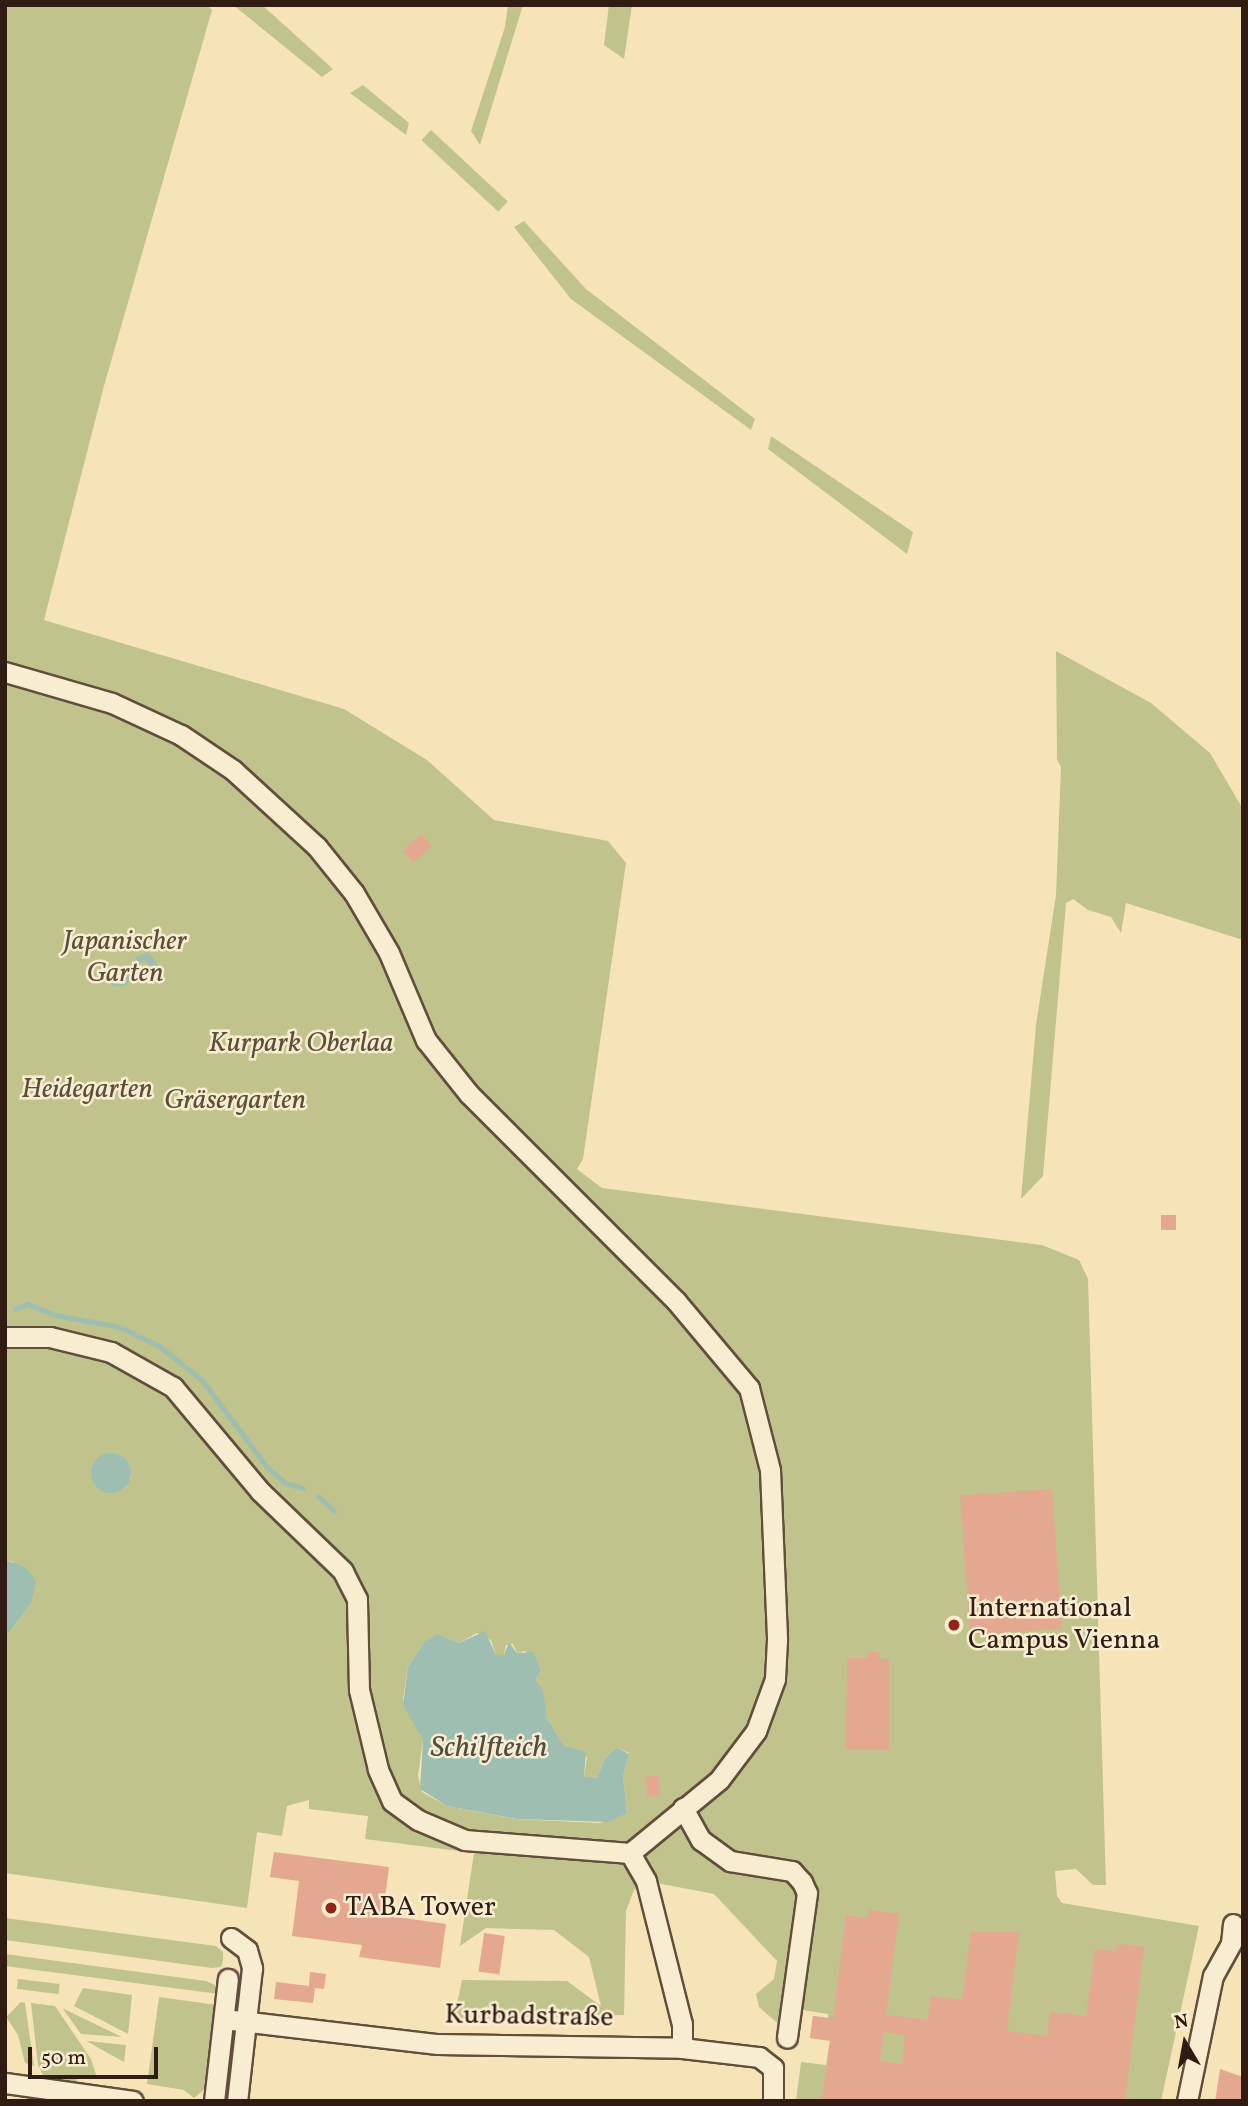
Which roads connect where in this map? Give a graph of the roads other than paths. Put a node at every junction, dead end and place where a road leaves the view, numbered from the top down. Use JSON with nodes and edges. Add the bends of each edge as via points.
{"nodes":[{"id":1,"x":5,"y":672,"type":"edge"},
{"id":2,"x":5,"y":1337,"type":"edge"},
{"id":3,"x":683,"y":1808,"type":"junction"},
{"id":4,"x":629,"y":1853,"type":"junction"},
{"id":5,"x":1233,"y":1923,"type":"dead end"},
{"id":6,"x":231,"y":1938,"type":"dead end"},
{"id":7,"x":228,"y":1979,"type":"dead end"},
{"id":8,"x":223,"y":2019,"type":"junction"},
{"id":9,"x":247,"y":2022,"type":"junction"},
{"id":10,"x":787,"y":2038,"type":"dead end"},
{"id":11,"x":682,"y":2048,"type":"junction"},
{"id":12,"x":5,"y":2083,"type":"edge"},
{"id":13,"x":132,"y":2101,"type":"edge"},
{"id":14,"x":214,"y":2101,"type":"edge"},
{"id":15,"x":237,"y":2101,"type":"edge"},
{"id":16,"x":773,"y":2101,"type":"edge"},
{"id":17,"x":1187,"y":2101,"type":"edge"}],
"edges":[{"from":1,"to":3,"type":"street","via":[[102,700],[181,736],[233,770],[317,847],[354,893],[389,953],[426,1040],[451,1072],[517,1146],[677,1301],[749,1388],[770,1470],[775,1678],[757,1731],[719,1780]]},
{"from":2,"to":4,"type":"street","via":[[50,1336],[111,1352],[173,1387],[260,1491],[343,1571],[357,1599],[359,1690],[378,1769],[391,1801],[418,1820],[465,1840]]},
{"from":3,"to":4,"type":"street"},
{"from":3,"to":10,"type":"street","via":[[701,1840],[730,1861],[792,1871],[802,1882],[807,1894]]},
{"from":4,"to":11,"type":"street","via":[[646,1881],[682,2024]]},
{"from":5,"to":17,"type":"street","via":[[1231,1943],[1213,1976]]},
{"from":6,"to":9,"type":"street","via":[[247,1950],[252,1968]]},
{"from":7,"to":8,"type":"street"},
{"from":8,"to":9,"type":"street","name":"Kurbadstraße"},
{"from":8,"to":14,"type":"street"},
{"from":9,"to":11,"type":"street","name":"Kurbadstraße","via":[[438,2044]]},
{"from":9,"to":15,"type":"street"},
{"from":11,"to":16,"type":"street","name":"Kurbadstraße","via":[[759,2057],[773,2068]]},
{"from":12,"to":13,"type":"street"}]}
